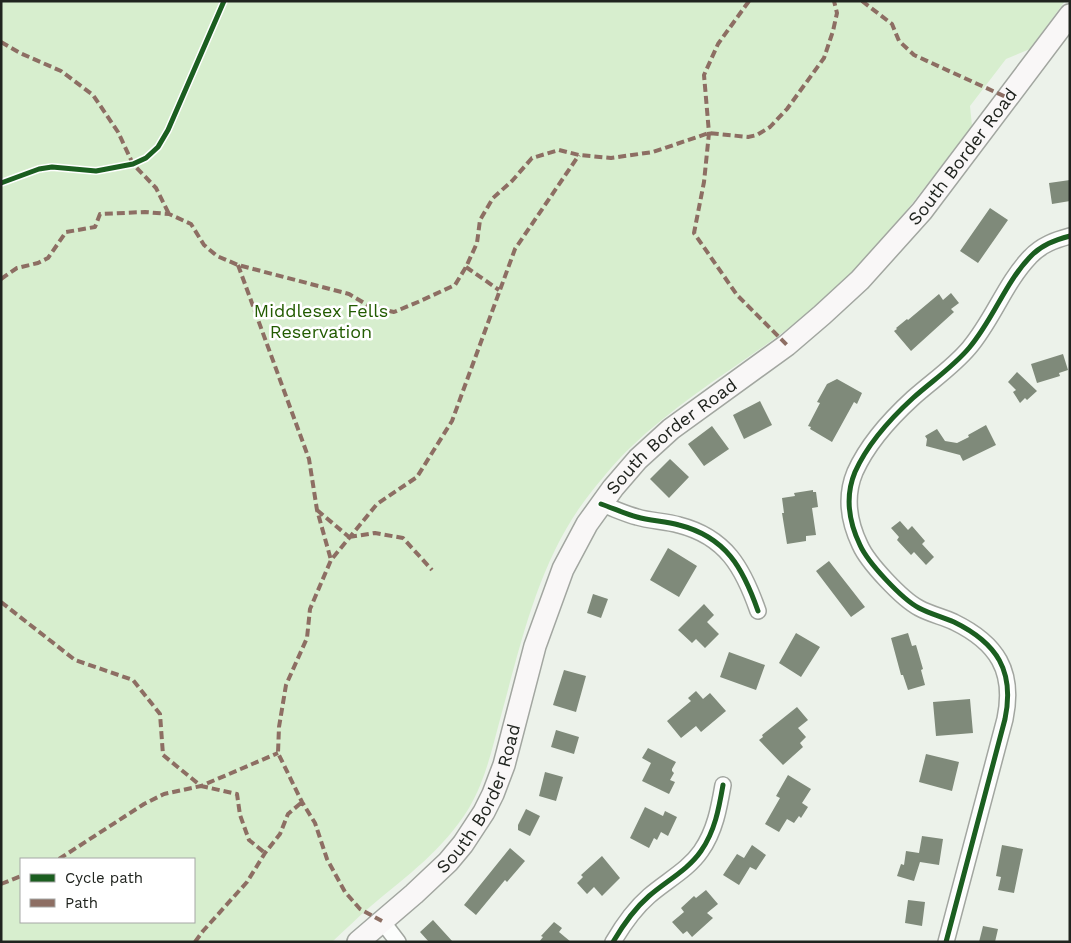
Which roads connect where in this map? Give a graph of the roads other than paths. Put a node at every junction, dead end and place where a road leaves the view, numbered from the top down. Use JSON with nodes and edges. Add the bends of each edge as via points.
{"nodes":[{"id":1,"x":1070,"y":15,"type":"edge"},
{"id":2,"x":1070,"y":236,"type":"edge"},
{"id":3,"x":601,"y":504,"type":"junction"},
{"id":4,"x":758,"y":611,"type":"dead end"},
{"id":5,"x":723,"y":785,"type":"dead end"},
{"id":6,"x":382,"y":921,"type":"junction"},
{"id":7,"x":358,"y":942,"type":"edge"},
{"id":8,"x":398,"y":942,"type":"edge"},
{"id":9,"x":613,"y":942,"type":"edge"},
{"id":10,"x":946,"y":942,"type":"edge"}],
"edges":[{"from":1,"to":3,"type":"main road","name":"South Border Road","via":[[922,211],[860,280],[786,345],[653,444]]},
{"from":2,"to":10,"type":"street","via":[[1053,241],[1029,257],[970,347],[886,425],[864,454],[849,495],[849,511],[860,547],[886,580],[918,608],[952,621],[987,644],[1001,662],[1008,683],[1007,709]]},
{"from":3,"to":4,"type":"street","via":[[638,518],[688,527],[716,542],[742,572]]},
{"from":3,"to":6,"type":"main road","name":"South Border Road","via":[[576,542],[552,595],[535,646],[511,742],[490,800],[464,844],[448,862]]},
{"from":5,"to":9,"type":"street","via":[[716,821],[702,849],[687,867],[638,907]]},
{"from":6,"to":7,"type":"main road","name":"South Border Road"},
{"from":6,"to":8,"type":"street"}]}
